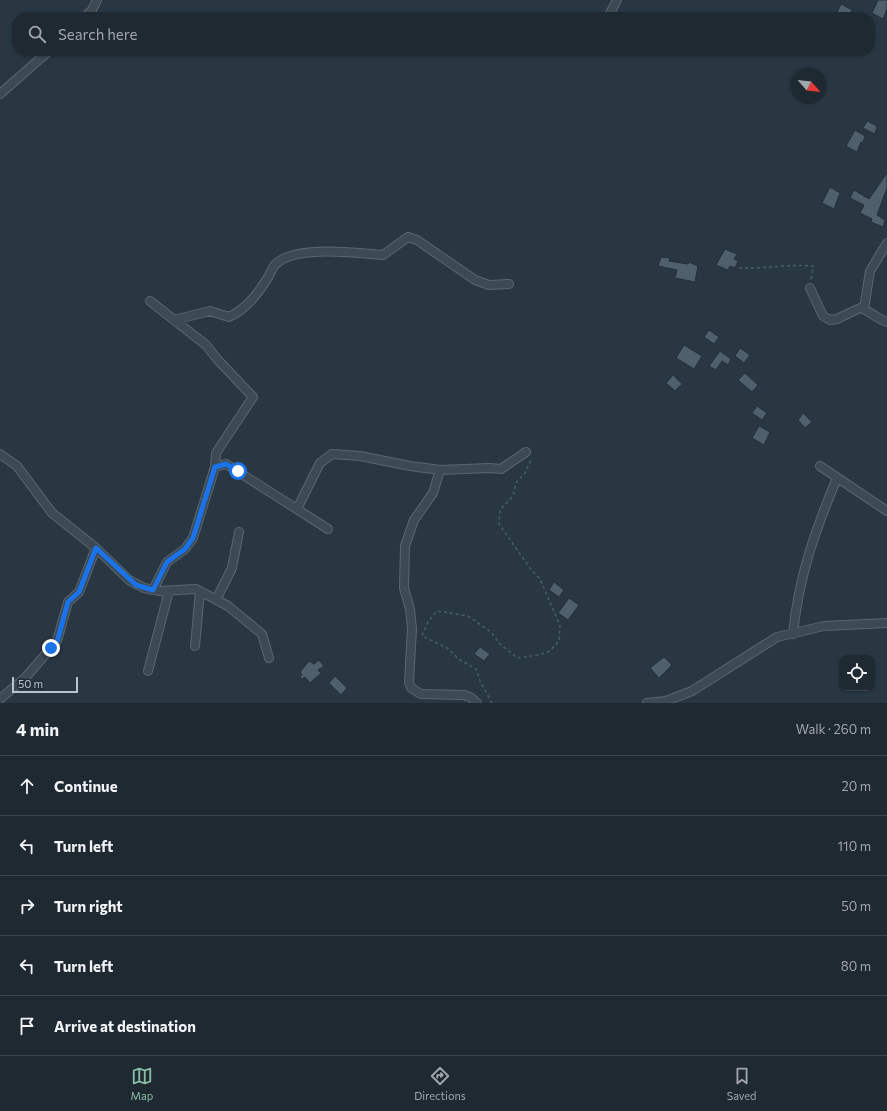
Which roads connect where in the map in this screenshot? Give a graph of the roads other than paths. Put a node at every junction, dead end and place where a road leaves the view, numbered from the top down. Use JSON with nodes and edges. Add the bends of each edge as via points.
{"nodes":[{"id":1,"x":97,"y":0,"type":"edge"},
{"id":2,"x":617,"y":0,"type":"edge"},
{"id":3,"x":90,"y":12,"type":"edge"},
{"id":4,"x":611,"y":12,"type":"edge"},
{"id":5,"x":43,"y":56,"type":"edge"},
{"id":6,"x":0,"y":94,"type":"edge"},
{"id":7,"x":887,"y":243,"type":"edge"},
{"id":8,"x":508,"y":284,"type":"dead end"},
{"id":9,"x":810,"y":288,"type":"road end"},
{"id":10,"x":150,"y":301,"type":"dead end"},
{"id":11,"x":864,"y":309,"type":"junction"},
{"id":12,"x":174,"y":320,"type":"junction"},
{"id":13,"x":887,"y":322,"type":"edge"},
{"id":14,"x":526,"y":452,"type":"road end"},
{"id":15,"x":0,"y":454,"type":"edge"},
{"id":16,"x":820,"y":466,"type":"dead end"},
{"id":17,"x":215,"y":467,"type":"junction"},
{"id":18,"x":440,"y":470,"type":"junction"},
{"id":19,"x":837,"y":478,"type":"junction"},
{"id":20,"x":297,"y":509,"type":"junction"},
{"id":21,"x":887,"y":511,"type":"edge"},
{"id":22,"x":328,"y":529,"type":"dead end"},
{"id":23,"x":239,"y":532,"type":"dead end"},
{"id":24,"x":96,"y":548,"type":"junction"},
{"id":25,"x":153,"y":590,"type":"junction"},
{"id":26,"x":170,"y":591,"type":"junction"},
{"id":27,"x":200,"y":592,"type":"junction"},
{"id":28,"x":216,"y":600,"type":"junction"},
{"id":29,"x":887,"y":624,"type":"edge"},
{"id":30,"x":793,"y":634,"type":"junction"},
{"id":31,"x":194,"y":646,"type":"dead end"},
{"id":32,"x":269,"y":658,"type":"dead end"},
{"id":33,"x":148,"y":671,"type":"dead end"},
{"id":34,"x":0,"y":699,"type":"edge"},
{"id":35,"x":675,"y":701,"type":"edge"},
{"id":36,"x":476,"y":703,"type":"edge"},
{"id":37,"x":647,"y":703,"type":"edge"}],
"edges":[{"from":1,"to":3,"type":"street"},
{"from":2,"to":4,"type":"street"},
{"from":5,"to":6,"type":"street"},
{"from":7,"to":11,"type":"street","via":[[870,272]]},
{"from":8,"to":12,"type":"street","via":[[489,285],[475,280],[417,240],[408,237],[383,255],[318,251],[287,257],[274,265],[254,299],[237,313],[228,317],[210,310]]},
{"from":9,"to":11,"type":"street","via":[[824,316],[830,320]]},
{"from":10,"to":12,"type":"street"},
{"from":11,"to":13,"type":"street","via":[[877,319]]},
{"from":12,"to":17,"type":"street","via":[[206,344],[253,397],[216,453]]},
{"from":14,"to":18,"type":"street","via":[[501,469]]},
{"from":15,"to":24,"type":"street","via":[[17,466],[52,513]]},
{"from":16,"to":19,"type":"street"},
{"from":17,"to":20,"type":"street","via":[[226,464]]},
{"from":17,"to":25,"type":"street","via":[[193,538],[185,549],[167,562]]},
{"from":18,"to":20,"type":"street","via":[[360,456],[332,454],[320,463]]},
{"from":18,"to":36,"type":"street","via":[[433,494],[414,520],[405,546],[404,588],[412,628],[410,682],[411,688],[421,694],[464,695]]},
{"from":19,"to":21,"type":"street"},
{"from":19,"to":30,"type":"street","via":[[816,527],[806,560],[796,603]]},
{"from":20,"to":22,"type":"street"},
{"from":23,"to":28,"type":"street","via":[[232,568]]},
{"from":24,"to":25,"type":"street","via":[[136,585]]},
{"from":24,"to":34,"type":"street","via":[[79,592],[68,602],[57,642],[25,678]]},
{"from":25,"to":26,"type":"street"},
{"from":26,"to":27,"type":"street","via":[[196,589]]},
{"from":26,"to":33,"type":"street"},
{"from":27,"to":28,"type":"street"},
{"from":27,"to":31,"type":"street"},
{"from":28,"to":32,"type":"street","via":[[228,606],[262,634]]},
{"from":29,"to":30,"type":"street","via":[[824,626]]},
{"from":30,"to":35,"type":"street","via":[[777,637]]},
{"from":35,"to":37,"type":"street"}]}
